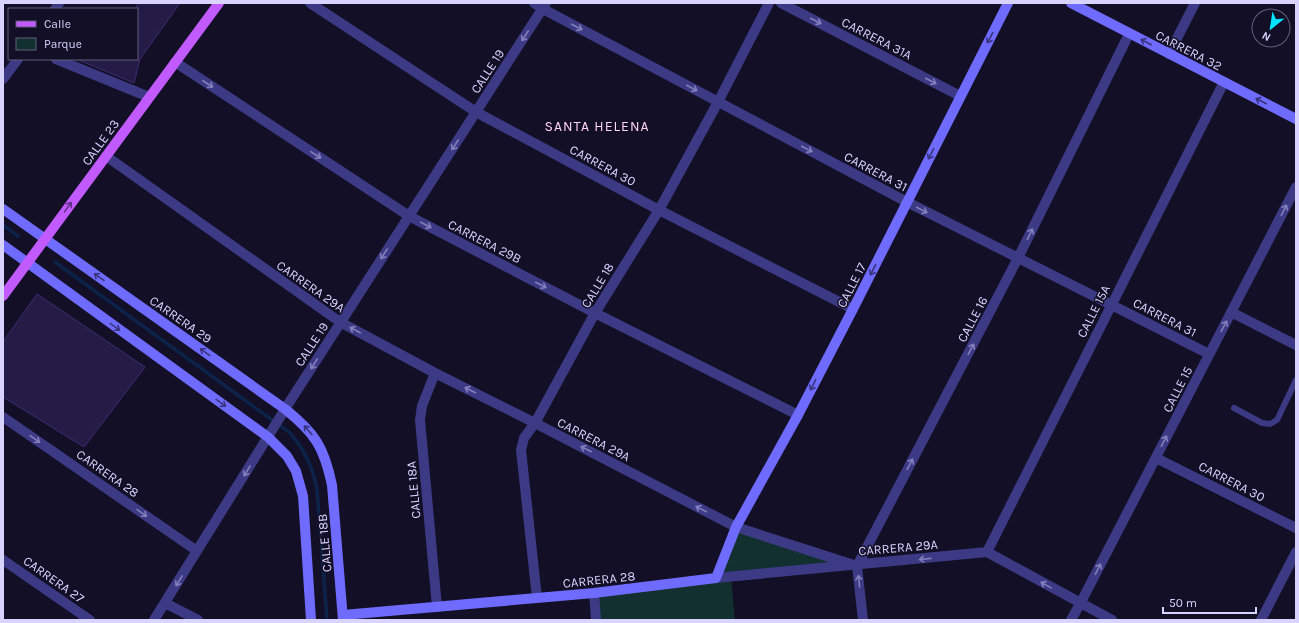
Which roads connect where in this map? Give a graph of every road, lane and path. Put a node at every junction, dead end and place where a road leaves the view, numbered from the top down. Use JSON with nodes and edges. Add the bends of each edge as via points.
{"nodes":[{"id":1,"x":219,"y":3,"type":"edge"},
{"id":2,"x":310,"y":3,"type":"edge"},
{"id":3,"x":769,"y":3,"type":"edge"},
{"id":4,"x":781,"y":3,"type":"edge"},
{"id":5,"x":1008,"y":3,"type":"edge"},
{"id":6,"x":1071,"y":3,"type":"edge"},
{"id":7,"x":1195,"y":3,"type":"edge"},
{"id":8,"x":541,"y":5,"type":"edge"},
{"id":9,"x":1129,"y":34,"type":"junction"},
{"id":10,"x":1169,"y":54,"type":"junction"},
{"id":11,"x":17,"y":60,"type":"edge"},
{"id":12,"x":58,"y":60,"type":"edge"},
{"id":13,"x":175,"y":62,"type":"junction"},
{"id":14,"x":3,"y":79,"type":"edge"},
{"id":15,"x":1224,"y":82,"type":"junction"},
{"id":16,"x":960,"y":96,"type":"junction"},
{"id":17,"x":150,"y":97,"type":"junction"},
{"id":18,"x":718,"y":102,"type":"junction"},
{"id":19,"x":476,"y":112,"type":"junction"},
{"id":20,"x":1296,"y":119,"type":"edge"},
{"id":21,"x":106,"y":156,"type":"junction"},
{"id":22,"x":1296,"y":187,"type":"edge"},
{"id":23,"x":907,"y":202,"type":"junction"},
{"id":24,"x":3,"y":209,"type":"edge"},
{"id":25,"x":659,"y":210,"type":"junction"},
{"id":26,"x":409,"y":216,"type":"junction"},
{"id":27,"x":45,"y":239,"type":"junction"},
{"id":28,"x":3,"y":245,"type":"edge"},
{"id":29,"x":1018,"y":258,"type":"junction"},
{"id":30,"x":27,"y":263,"type":"junction"},
{"id":31,"x":3,"y":296,"type":"edge"},
{"id":32,"x":1111,"y":305,"type":"junction"},
{"id":33,"x":853,"y":309,"type":"junction"},
{"id":34,"x":1231,"y":312,"type":"junction"},
{"id":35,"x":595,"y":313,"type":"junction"},
{"id":36,"x":340,"y":322,"type":"junction"},
{"id":37,"x":1296,"y":345,"type":"edge"},
{"id":38,"x":1209,"y":354,"type":"junction"},
{"id":39,"x":435,"y":373,"type":"junction"},
{"id":40,"x":1296,"y":380,"type":"edge"},
{"id":41,"x":1234,"y":408,"type":"dead end"},
{"id":42,"x":284,"y":412,"type":"junction"},
{"id":43,"x":798,"y":415,"type":"junction"},
{"id":44,"x":3,"y":417,"type":"edge"},
{"id":45,"x":535,"y":423,"type":"junction"},
{"id":46,"x":270,"y":434,"type":"junction"},
{"id":47,"x":1156,"y":458,"type":"junction"},
{"id":48,"x":328,"y":464,"type":"joint"},
{"id":49,"x":736,"y":527,"type":"junction"},
{"id":50,"x":1296,"y":528,"type":"edge"},
{"id":51,"x":197,"y":551,"type":"junction"},
{"id":52,"x":987,"y":552,"type":"junction"},
{"id":53,"x":1296,"y":552,"type":"edge"},
{"id":54,"x":3,"y":560,"type":"edge"},
{"id":55,"x":857,"y":566,"type":"junction"},
{"id":56,"x":716,"y":578,"type":"junction"},
{"id":57,"x":594,"y":593,"type":"junction"},
{"id":58,"x":537,"y":598,"type":"junction"},
{"id":59,"x":165,"y":603,"type":"junction"},
{"id":60,"x":1080,"y":604,"type":"junction"},
{"id":61,"x":436,"y":607,"type":"junction"},
{"id":62,"x":343,"y":618,"type":"edge"},
{"id":63,"x":90,"y":620,"type":"edge"},
{"id":64,"x":154,"y":620,"type":"edge"},
{"id":65,"x":198,"y":620,"type":"edge"},
{"id":66,"x":311,"y":620,"type":"edge"},
{"id":67,"x":596,"y":620,"type":"edge"},
{"id":68,"x":863,"y":620,"type":"edge"},
{"id":69,"x":1070,"y":620,"type":"edge"},
{"id":70,"x":1112,"y":620,"type":"edge"},
{"id":71,"x":1261,"y":620,"type":"edge"}],
"edges":[{"from":1,"to":13,"type":"main road","name":"CALLE 23"},
{"from":2,"to":19,"type":"street","name":"CARRERA 30"},
{"from":3,"to":18,"type":"street","name":"CALLE 18"},
{"from":4,"to":16,"type":"street","name":"CARRERA 31A","one_way":true},
{"from":5,"to":16,"type":"street","name":"CALLE 17","one_way":true},
{"from":6,"to":9,"type":"street","name":"CARRERA 32"},
{"from":7,"to":10,"type":"street"},
{"from":8,"to":18,"type":"street","name":"CARRERA 31","one_way":true},
{"from":8,"to":19,"type":"street","name":"CALLE 19","one_way":true},
{"from":10,"to":9,"type":"street","name":"CARRERA 32","one_way":true},
{"from":29,"to":9,"type":"street","name":"CALLE 16","one_way":true},
{"from":10,"to":15,"type":"street","name":"CARRERA 32"},
{"from":11,"to":14,"type":"street"},
{"from":12,"to":17,"type":"street"},
{"from":13,"to":17,"type":"main road","name":"CALLE 23"},
{"from":13,"to":26,"type":"street","name":"CARRERA 29B","one_way":true},
{"from":20,"to":15,"type":"street","name":"CARRERA 32","one_way":true},
{"from":15,"to":32,"type":"street","name":"CALLE 15A"},
{"from":16,"to":23,"type":"street","name":"CALLE 17","one_way":true},
{"from":17,"to":21,"type":"main road","name":"CALLE 23"},
{"from":18,"to":23,"type":"street","name":"CARRERA 31","one_way":true},
{"from":18,"to":25,"type":"street","name":"CALLE 18"},
{"from":19,"to":25,"type":"street","name":"CARRERA 30"},
{"from":19,"to":26,"type":"street","name":"CALLE 19","one_way":true},
{"from":27,"to":21,"type":"main road","name":"CALLE 23","one_way":true},
{"from":21,"to":36,"type":"street","name":"CARRERA 29A"},
{"from":34,"to":22,"type":"street","name":"CALLE 15","one_way":true},
{"from":23,"to":29,"type":"street","name":"CARRERA 31","one_way":true},
{"from":23,"to":33,"type":"street","name":"CALLE 17","one_way":true},
{"from":24,"to":27,"type":"street","name":"CARRERA 29"},
{"from":25,"to":33,"type":"street","name":"CARRERA 30"},
{"from":25,"to":35,"type":"street","name":"CALLE 18"},
{"from":26,"to":35,"type":"street","name":"CARRERA 29B","one_way":true},
{"from":26,"to":36,"type":"street","name":"CALLE 19","one_way":true},
{"from":27,"to":30,"type":"main road","name":"CALLE 23"},
{"from":42,"to":27,"type":"street","name":"CARRERA 29","one_way":true},
{"from":28,"to":30,"type":"street"},
{"from":29,"to":32,"type":"street","name":"CARRERA 31"},
{"from":55,"to":29,"type":"street","name":"CALLE 16","one_way":true},
{"from":30,"to":31,"type":"main road","name":"CALLE 23"},
{"from":30,"to":46,"type":"street","one_way":true},
{"from":32,"to":38,"type":"street","name":"CARRERA 31"},
{"from":32,"to":52,"type":"street","name":"CALLE 15A"},
{"from":33,"to":43,"type":"street","name":"CALLE 17","one_way":true},
{"from":34,"to":37,"type":"street"},
{"from":38,"to":34,"type":"street","name":"CALLE 15","one_way":true},
{"from":35,"to":43,"type":"street","name":"CARRERA 29B"},
{"from":35,"to":45,"type":"street","name":"CALLE 18"},
{"from":39,"to":36,"type":"street","name":"CARRERA 29A","one_way":true},
{"from":36,"to":42,"type":"street","name":"CALLE 19","one_way":true},
{"from":47,"to":38,"type":"street","name":"CALLE 15","one_way":true},
{"from":45,"to":39,"type":"street","name":"CARRERA 29A","one_way":true},
{"from":39,"to":61,"type":"street","name":"CALLE 18A","via":[[422,406],[420,420]]},
{"from":40,"to":41,"type":"lane","via":[[1277,420],[1270,424],[1262,423]]},
{"from":42,"to":46,"type":"street","name":"CALLE 19"},
{"from":48,"to":42,"type":"street","name":"CARRERA 29","one_way":true,"via":[[308,430]]},
{"from":43,"to":49,"type":"street","name":"CALLE 17"},
{"from":44,"to":51,"type":"street","name":"CARRERA 28","one_way":true},
{"from":49,"to":45,"type":"street","name":"CARRERA 29A","one_way":true},
{"from":45,"to":58,"type":"street","name":"CALLE 18","via":[[524,438],[520,450]]},
{"from":46,"to":51,"type":"street","name":"CALLE 19","one_way":true},
{"from":46,"to":66,"type":"street","name":"CALLE 18B","via":[[296,470],[304,496]]},
{"from":47,"to":50,"type":"street","name":"CARRERA 30"},
{"from":60,"to":47,"type":"street","name":"CALLE 15","one_way":true},
{"from":48,"to":62,"type":"street","name":"CALLE 18B"},
{"from":49,"to":55,"type":"street","name":"CARRERA 29A"},
{"from":49,"to":56,"type":"street","name":"CALLE 17"},
{"from":51,"to":59,"type":"street","name":"CALLE 19","one_way":true},
{"from":52,"to":55,"type":"street","name":"CARRERA 29A","one_way":true},
{"from":60,"to":52,"type":"street","one_way":true},
{"from":53,"to":71,"type":"street"},
{"from":54,"to":63,"type":"street","name":"CARRERA 27"},
{"from":55,"to":56,"type":"street","name":"CARRERA 28"},
{"from":68,"to":55,"type":"street","one_way":true},
{"from":56,"to":57,"type":"street","name":"CARRERA 28"},
{"from":57,"to":58,"type":"street","name":"CARRERA 28"},
{"from":57,"to":67,"type":"street"},
{"from":58,"to":61,"type":"street","name":"CARRERA 28"},
{"from":59,"to":64,"type":"street","name":"CALLE 19"},
{"from":59,"to":65,"type":"street"},
{"from":60,"to":69,"type":"street","name":"CALLE 15"},
{"from":60,"to":70,"type":"street"},
{"from":61,"to":62,"type":"street","name":"CARRERA 28"}]}
